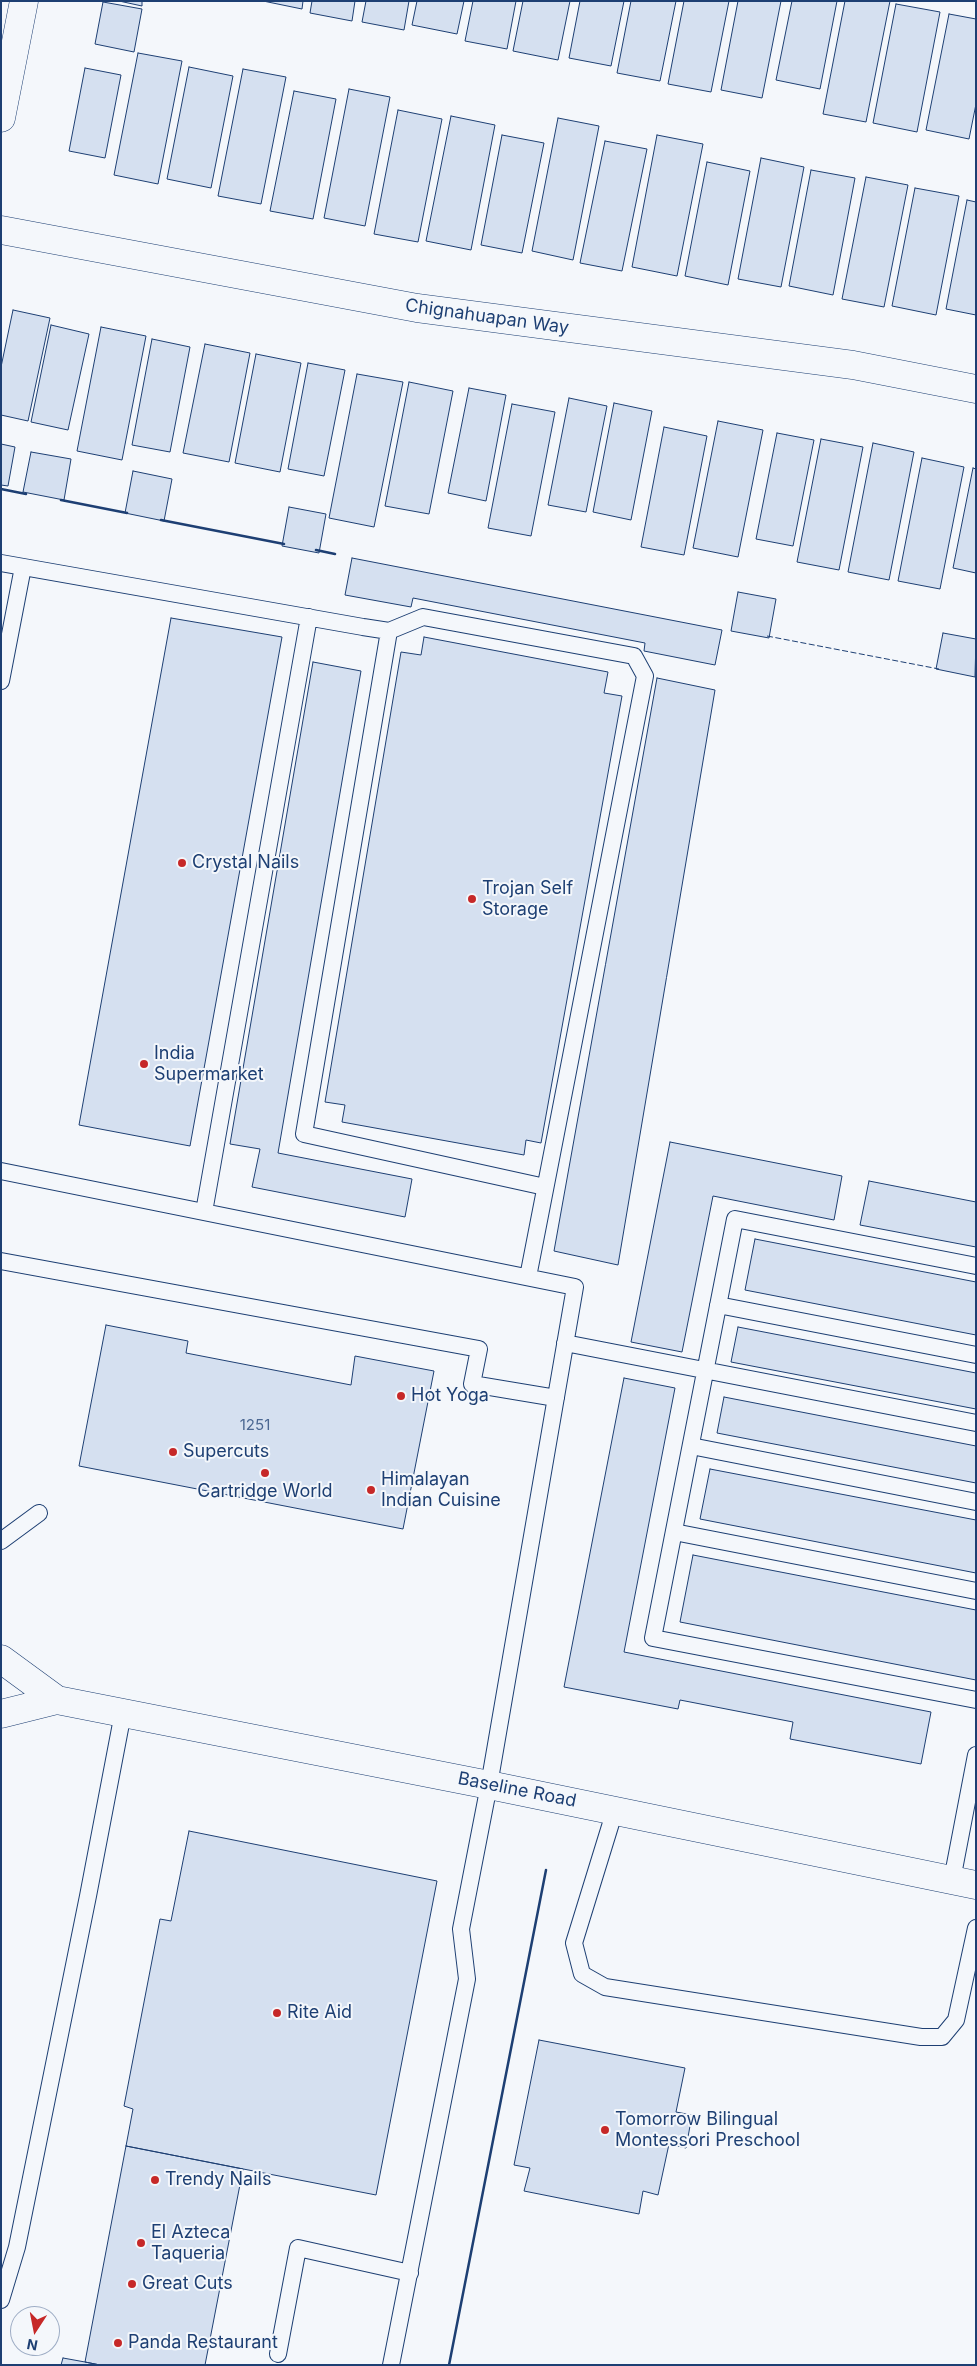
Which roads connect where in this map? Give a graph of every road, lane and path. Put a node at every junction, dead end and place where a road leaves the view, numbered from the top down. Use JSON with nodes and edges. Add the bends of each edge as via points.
{"nodes":[{"id":1,"x":24,"y":1,"type":"edge"},
{"id":2,"x":1,"y":118,"type":"edge"},
{"id":3,"x":1,"y":230,"type":"edge"},
{"id":4,"x":976,"y":389,"type":"edge"},
{"id":5,"x":1,"y":562,"type":"edge"},
{"id":6,"x":22,"y":566,"type":"junction"},
{"id":7,"x":309,"y":617,"type":"junction"},
{"id":8,"x":389,"y":631,"type":"junction"},
{"id":9,"x":1,"y":681,"type":"edge"},
{"id":10,"x":1,"y":1171,"type":"edge"},
{"id":11,"x":545,"y":1187,"type":"junction"},
{"id":12,"x":204,"y":1212,"type":"junction"},
{"id":13,"x":1,"y":1262,"type":"edge"},
{"id":14,"x":976,"y":1266,"type":"edge"},
{"id":15,"x":528,"y":1277,"type":"junction"},
{"id":16,"x":718,"y":1305,"type":"junction"},
{"id":17,"x":565,"y":1344,"type":"junction"},
{"id":18,"x":976,"y":1355,"type":"edge"},
{"id":19,"x":705,"y":1371,"type":"junction"},
{"id":20,"x":556,"y":1398,"type":"junction"},
{"id":21,"x":976,"y":1423,"type":"edge"},
{"id":22,"x":691,"y":1446,"type":"junction"},
{"id":23,"x":976,"y":1502,"type":"edge"},
{"id":24,"x":39,"y":1513,"type":"dead end"},
{"id":25,"x":674,"y":1532,"type":"junction"},
{"id":26,"x":1,"y":1541,"type":"edge"},
{"id":27,"x":976,"y":1591,"type":"edge"},
{"id":28,"x":1,"y":1659,"type":"edge"},
{"id":29,"x":57,"y":1700,"type":"junction"},
{"id":30,"x":976,"y":1700,"type":"edge"},
{"id":31,"x":122,"y":1713,"type":"junction"},
{"id":32,"x":1,"y":1714,"type":"edge"},
{"id":33,"x":976,"y":1755,"type":"edge"},
{"id":34,"x":489,"y":1785,"type":"junction"},
{"id":35,"x":615,"y":1810,"type":"junction"},
{"id":36,"x":964,"y":1883,"type":"edge"},
{"id":37,"x":976,"y":1928,"type":"edge"},
{"id":38,"x":410,"y":2272,"type":"junction"},
{"id":39,"x":1,"y":2300,"type":"edge"},
{"id":40,"x":278,"y":2354,"type":"dead end"},
{"id":41,"x":391,"y":2365,"type":"edge"}],
"edges":[{"from":1,"to":2,"type":"street"},
{"from":3,"to":4,"type":"street","name":"Chignahuapan Way","via":[[416,308],[853,365]]},
{"from":5,"to":6,"type":"lane"},
{"from":6,"to":7,"type":"lane"},
{"from":6,"to":9,"type":"lane"},
{"from":7,"to":8,"type":"lane"},
{"from":7,"to":12,"type":"lane"},
{"from":8,"to":11,"type":"lane","via":[[304,1134]]},
{"from":8,"to":11,"type":"lane","via":[[423,617],[634,656],[646,676]]},
{"from":10,"to":12,"type":"lane"},
{"from":11,"to":15,"type":"lane"},
{"from":12,"to":15,"type":"lane"},
{"from":13,"to":20,"type":"lane","via":[[479,1349],[472,1384]]},
{"from":14,"to":16,"type":"lane","via":[[735,1219]]},
{"from":15,"to":17,"type":"lane","via":[[575,1287]]},
{"from":16,"to":18,"type":"lane"},
{"from":16,"to":19,"type":"lane"},
{"from":17,"to":19,"type":"lane"},
{"from":17,"to":20,"type":"lane"},
{"from":19,"to":21,"type":"lane"},
{"from":19,"to":22,"type":"lane"},
{"from":20,"to":34,"type":"lane"},
{"from":22,"to":23,"type":"lane"},
{"from":22,"to":25,"type":"lane"},
{"from":24,"to":26,"type":"lane"},
{"from":25,"to":27,"type":"lane"},
{"from":25,"to":30,"type":"lane","via":[[654,1638]]},
{"from":28,"to":29,"type":"street","name":"Baseline Road"},
{"from":29,"to":31,"type":"street","name":"Baseline Road"},
{"from":29,"to":32,"type":"street","name":"Baseline Road"},
{"from":31,"to":34,"type":"street","name":"Baseline Road"},
{"from":31,"to":39,"type":"lane","via":[[17,2247]]},
{"from":33,"to":36,"type":"lane"},
{"from":34,"to":35,"type":"street","name":"Baseline Road"},
{"from":34,"to":38,"type":"lane","via":[[461,1929],[467,1979]]},
{"from":35,"to":36,"type":"street","name":"Baseline Road"},
{"from":35,"to":37,"type":"lane","via":[[574,1943],[582,1974],[605,1987],[921,2037],[942,2037],[956,2020]]},
{"from":38,"to":40,"type":"lane","via":[[298,2248]]},
{"from":38,"to":41,"type":"lane"}]}
